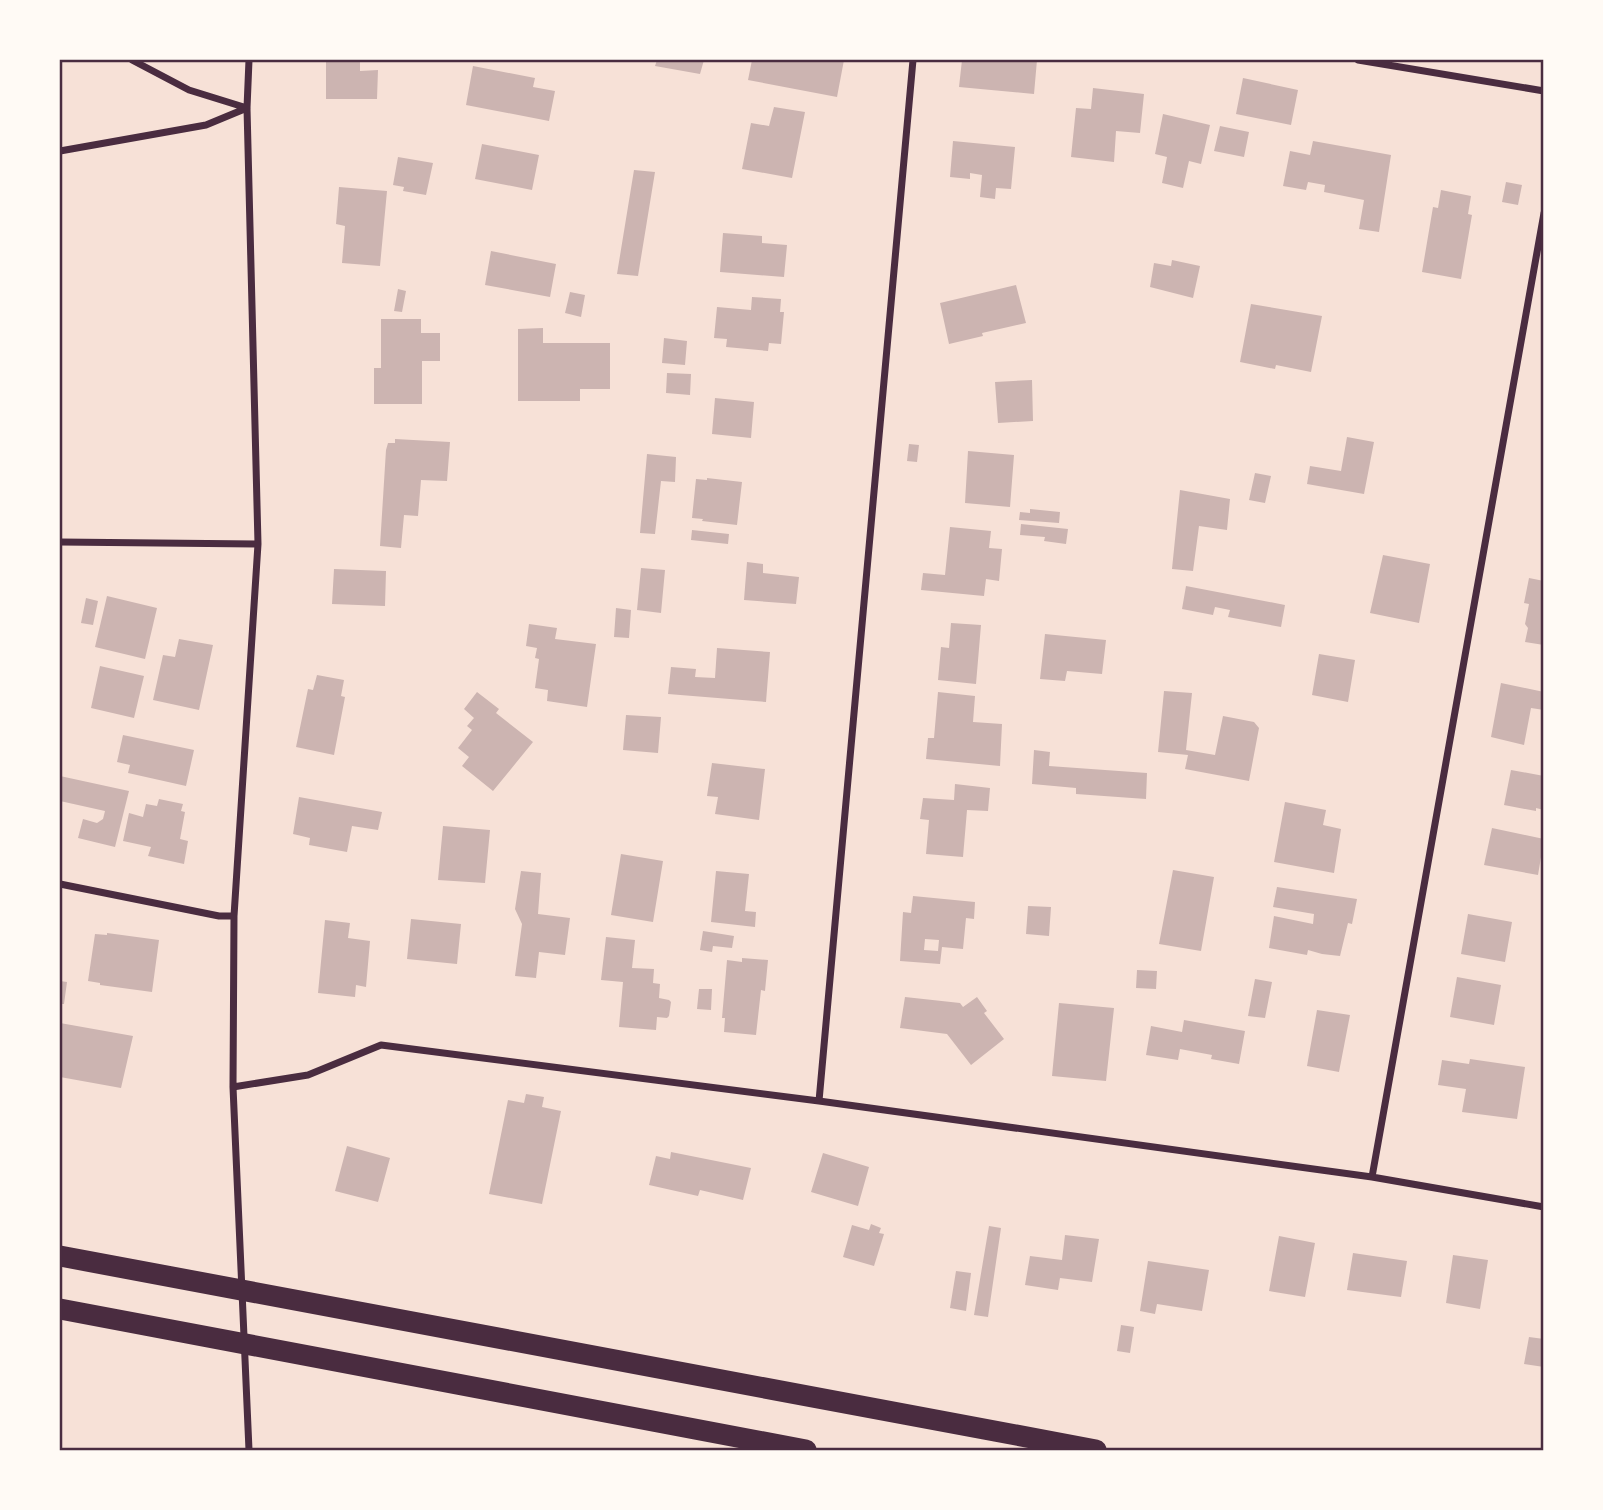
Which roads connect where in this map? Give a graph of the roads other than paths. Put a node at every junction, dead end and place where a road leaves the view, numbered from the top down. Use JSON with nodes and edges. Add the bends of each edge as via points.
{"nodes":[{"id":1,"x":132,"y":60,"type":"edge"},
{"id":2,"x":250,"y":60,"type":"edge"},
{"id":3,"x":913,"y":60,"type":"edge"},
{"id":4,"x":1358,"y":60,"type":"edge"},
{"id":5,"x":1544,"y":91,"type":"edge"},
{"id":6,"x":247,"y":108,"type":"junction"},
{"id":7,"x":60,"y":151,"type":"edge"},
{"id":8,"x":1544,"y":213,"type":"edge"},
{"id":9,"x":60,"y":542,"type":"edge"},
{"id":10,"x":258,"y":544,"type":"junction"},
{"id":11,"x":60,"y":884,"type":"edge"},
{"id":12,"x":234,"y":916,"type":"junction"},
{"id":13,"x":233,"y":1087,"type":"junction"},
{"id":14,"x":819,"y":1101,"type":"junction"},
{"id":15,"x":1372,"y":1177,"type":"junction"},
{"id":16,"x":1544,"y":1207,"type":"edge"},
{"id":17,"x":60,"y":1256,"type":"edge"},
{"id":18,"x":60,"y":1309,"type":"edge"},
{"id":19,"x":249,"y":1451,"type":"edge"},
{"id":20,"x":806,"y":1451,"type":"edge"},
{"id":21,"x":1096,"y":1451,"type":"edge"}],
"edges":[{"from":1,"to":6,"type":"street","via":[[190,90]]},
{"from":2,"to":6,"type":"street"},
{"from":3,"to":14,"type":"street"},
{"from":4,"to":5,"type":"street"},
{"from":6,"to":7,"type":"street","via":[[206,125]]},
{"from":6,"to":10,"type":"street"},
{"from":8,"to":15,"type":"street"},
{"from":9,"to":10,"type":"street"},
{"from":10,"to":12,"type":"street"},
{"from":11,"to":12,"type":"street"},
{"from":12,"to":13,"type":"street"},
{"from":13,"to":14,"type":"street","via":[[308,1075],[381,1045]]},
{"from":13,"to":19,"type":"street"},
{"from":14,"to":15,"type":"street"},
{"from":15,"to":16,"type":"street"},
{"from":17,"to":21,"type":"highway"},
{"from":18,"to":20,"type":"highway"}]}
